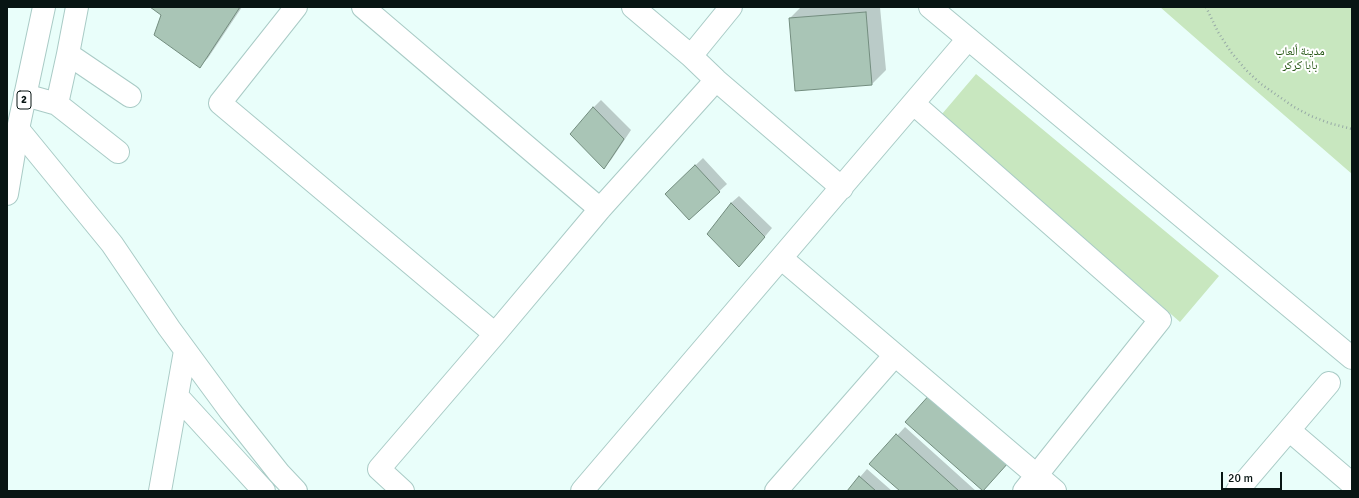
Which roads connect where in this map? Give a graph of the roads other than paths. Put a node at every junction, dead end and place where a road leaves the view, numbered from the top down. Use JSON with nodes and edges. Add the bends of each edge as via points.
{"nodes":[{"id":1,"x":44,"y":7,"type":"edge"},
{"id":2,"x":78,"y":7,"type":"edge"},
{"id":3,"x":296,"y":7,"type":"edge"},
{"id":4,"x":363,"y":7,"type":"edge"},
{"id":5,"x":633,"y":7,"type":"edge"},
{"id":6,"x":731,"y":7,"type":"edge"},
{"id":7,"x":930,"y":7,"type":"edge"},
{"id":8,"x":968,"y":39,"type":"junction"},
{"id":9,"x":68,"y":54,"type":"junction"},
{"id":10,"x":691,"y":56,"type":"junction"},
{"id":11,"x":716,"y":80,"type":"junction"},
{"id":12,"x":25,"y":95,"type":"junction"},
{"id":13,"x":130,"y":96,"type":"dead end"},
{"id":14,"x":57,"y":104,"type":"junction"},
{"id":15,"x":914,"y":104,"type":"junction"},
{"id":16,"x":12,"y":127,"type":"edge"},
{"id":17,"x":118,"y":152,"type":"dead end"},
{"id":18,"x":842,"y":188,"type":"junction"},
{"id":19,"x":7,"y":194,"type":"edge"},
{"id":20,"x":600,"y":209,"type":"junction"},
{"id":21,"x":781,"y":258,"type":"junction"},
{"id":22,"x":495,"y":334,"type":"junction"},
{"id":23,"x":185,"y":351,"type":"junction"},
{"id":24,"x":895,"y":355,"type":"junction"},
{"id":25,"x":1352,"y":358,"type":"edge"},
{"id":26,"x":1329,"y":384,"type":"dead end"},
{"id":27,"x":177,"y":396,"type":"junction"},
{"id":28,"x":1289,"y":430,"type":"junction"},
{"id":29,"x":1030,"y":483,"type":"edge"},
{"id":30,"x":1352,"y":484,"type":"edge"},
{"id":31,"x":160,"y":491,"type":"edge"},
{"id":32,"x":264,"y":491,"type":"edge"},
{"id":33,"x":296,"y":491,"type":"edge"},
{"id":34,"x":403,"y":491,"type":"edge"},
{"id":35,"x":582,"y":491,"type":"edge"},
{"id":36,"x":776,"y":491,"type":"edge"},
{"id":37,"x":1055,"y":491,"type":"edge"},
{"id":38,"x":1238,"y":491,"type":"edge"}],
"edges":[{"from":1,"to":12,"type":"main road","number":"2"},
{"from":2,"to":9,"type":"main road"},
{"from":3,"to":22,"type":"main road","via":[[220,103]]},
{"from":4,"to":20,"type":"main road"},
{"from":5,"to":10,"type":"main road"},
{"from":6,"to":10,"type":"main road"},
{"from":7,"to":8,"type":"main road"},
{"from":8,"to":15,"type":"main road"},
{"from":8,"to":25,"type":"main road"},
{"from":9,"to":13,"type":"main road"},
{"from":9,"to":14,"type":"main road"},
{"from":10,"to":11,"type":"main road"},
{"from":11,"to":18,"type":"main road"},
{"from":11,"to":20,"type":"main road"},
{"from":12,"to":14,"type":"main road"},
{"from":12,"to":16,"type":"main road","number":"2"},
{"from":14,"to":17,"type":"main road"},
{"from":15,"to":18,"type":"main road"},
{"from":15,"to":29,"type":"main road","via":[[1160,320]]},
{"from":16,"to":19,"type":"main road","number":"2"},
{"from":16,"to":23,"type":"main road","via":[[112,244]]},
{"from":18,"to":21,"type":"main road"},
{"from":20,"to":22,"type":"main road"},
{"from":21,"to":24,"type":"main road"},
{"from":21,"to":35,"type":"main road"},
{"from":22,"to":34,"type":"main road","via":[[379,469]]},
{"from":23,"to":27,"type":"main road"},
{"from":23,"to":33,"type":"main road","via":[[279,473]]},
{"from":24,"to":29,"type":"main road"},
{"from":24,"to":36,"type":"main road"},
{"from":26,"to":28,"type":"main road"},
{"from":27,"to":31,"type":"main road"},
{"from":27,"to":32,"type":"main road"},
{"from":28,"to":30,"type":"main road"},
{"from":28,"to":38,"type":"main road"},
{"from":29,"to":37,"type":"main road"}]}
